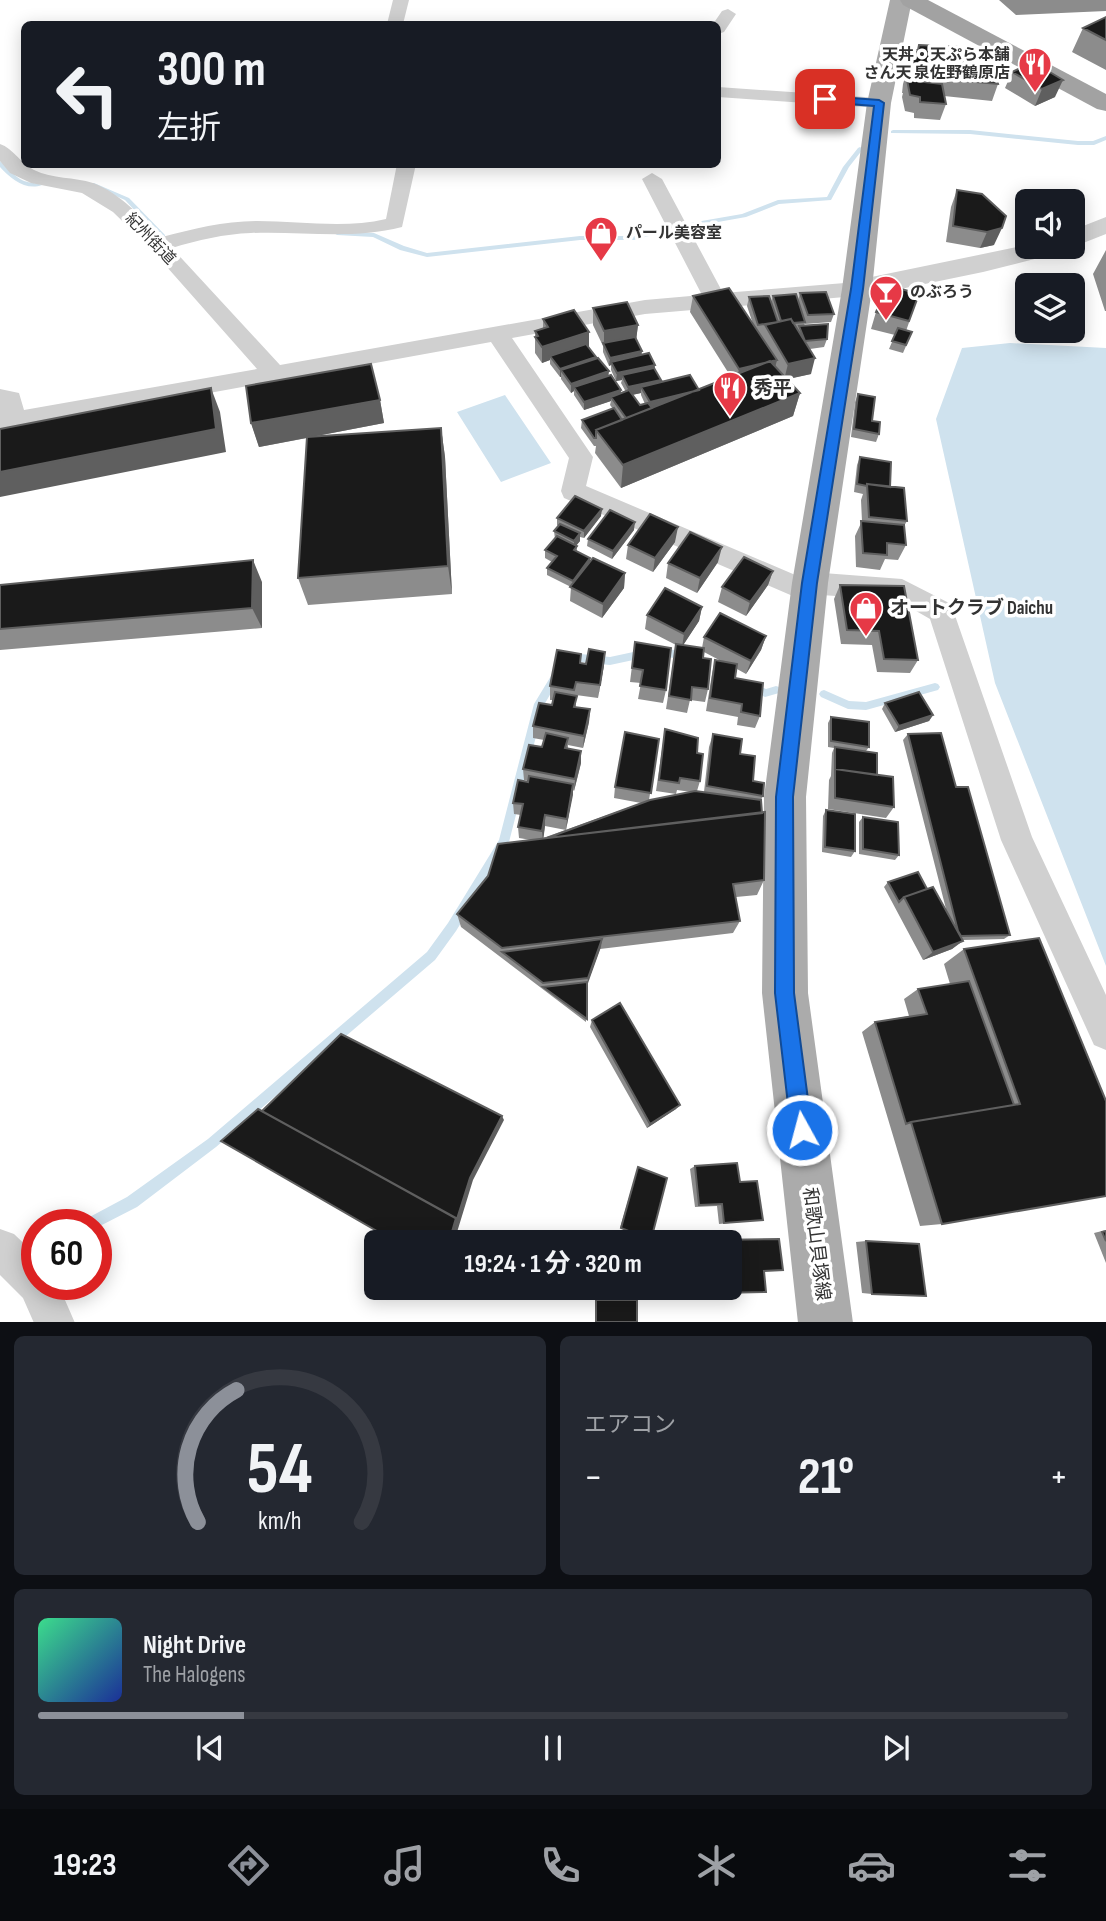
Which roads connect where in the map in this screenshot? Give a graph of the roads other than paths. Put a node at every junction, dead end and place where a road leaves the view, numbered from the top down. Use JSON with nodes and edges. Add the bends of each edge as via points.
{"nodes":[{"id":1,"x":401,"y":0,"type":"edge"},
{"id":2,"x":901,"y":0,"type":"edge"},
{"id":3,"x":911,"y":0,"type":"edge"},
{"id":4,"x":944,"y":0,"type":"edge"},
{"id":5,"x":728,"y":14,"type":"dead end"},
{"id":6,"x":396,"y":21,"type":"edge"},
{"id":7,"x":721,"y":24,"type":"edge"},
{"id":8,"x":1106,"y":86,"type":"edge"},
{"id":9,"x":721,"y":92,"type":"edge"},
{"id":10,"x":879,"y":103,"type":"junction"},
{"id":11,"x":1106,"y":104,"type":"edge"},
{"id":12,"x":0,"y":150,"type":"edge"},
{"id":13,"x":406,"y":168,"type":"edge"},
{"id":14,"x":652,"y":178,"type":"dead end"},
{"id":15,"x":1106,"y":225,"type":"edge"},
{"id":16,"x":1085,"y":234,"type":"edge"},
{"id":17,"x":158,"y":245,"type":"junction"},
{"id":18,"x":1015,"y":256,"type":"edge"},
{"id":19,"x":857,"y":289,"type":"junction"},
{"id":20,"x":716,"y":301,"type":"junction"},
{"id":21,"x":496,"y":332,"type":"junction"},
{"id":22,"x":273,"y":372,"type":"junction"},
{"id":23,"x":0,"y":397,"type":"edge"},
{"id":24,"x":7,"y":422,"type":"edge"},
{"id":25,"x":809,"y":587,"type":"junction"},
{"id":26,"x":1106,"y":1033,"type":"edge"},
{"id":27,"x":0,"y":1248,"type":"edge"},
{"id":28,"x":21,"y":1268,"type":"edge"},
{"id":29,"x":45,"y":1300,"type":"edge"},
{"id":30,"x":55,"y":1322,"type":"edge"},
{"id":31,"x":826,"y":1322,"type":"edge"}],
"edges":[{"from":1,"to":6,"type":"street"},
{"from":2,"to":10,"type":"main road","name":"和歌山貝塚線"},
{"from":3,"to":11,"type":"highway"},
{"from":4,"to":8,"type":"highway"},
{"from":5,"to":7,"type":"street"},
{"from":9,"to":10,"type":"street"},
{"from":10,"to":19,"type":"main road","name":"和歌山貝塚線"},
{"from":12,"to":17,"type":"street","name":"紀州街道","via":[[17,169],[38,179],[88,188],[120,208]]},
{"from":13,"to":17,"type":"street","via":[[395,223],[372,231],[206,230]]},
{"from":14,"to":20,"type":"street"},
{"from":15,"to":16,"type":"street"},
{"from":17,"to":22,"type":"street","name":"紀州街道"},
{"from":18,"to":19,"type":"street"},
{"from":19,"to":20,"type":"street"},
{"from":19,"to":25,"type":"main road","name":"和歌山貝塚線"},
{"from":20,"to":21,"type":"street","via":[[645,307]]},
{"from":21,"to":22,"type":"street"},
{"from":21,"to":25,"type":"street","via":[[581,457],[573,491]]},
{"from":22,"to":24,"type":"street"},
{"from":23,"to":24,"type":"street","via":[[11,399]]},
{"from":25,"to":26,"type":"street","via":[[902,590],[942,612],[1017,840]]},
{"from":25,"to":31,"type":"main road","name":"和歌山貝塚線","via":[[785,797],[785,993]]},
{"from":27,"to":28,"type":"street"},
{"from":29,"to":30,"type":"street"}]}
